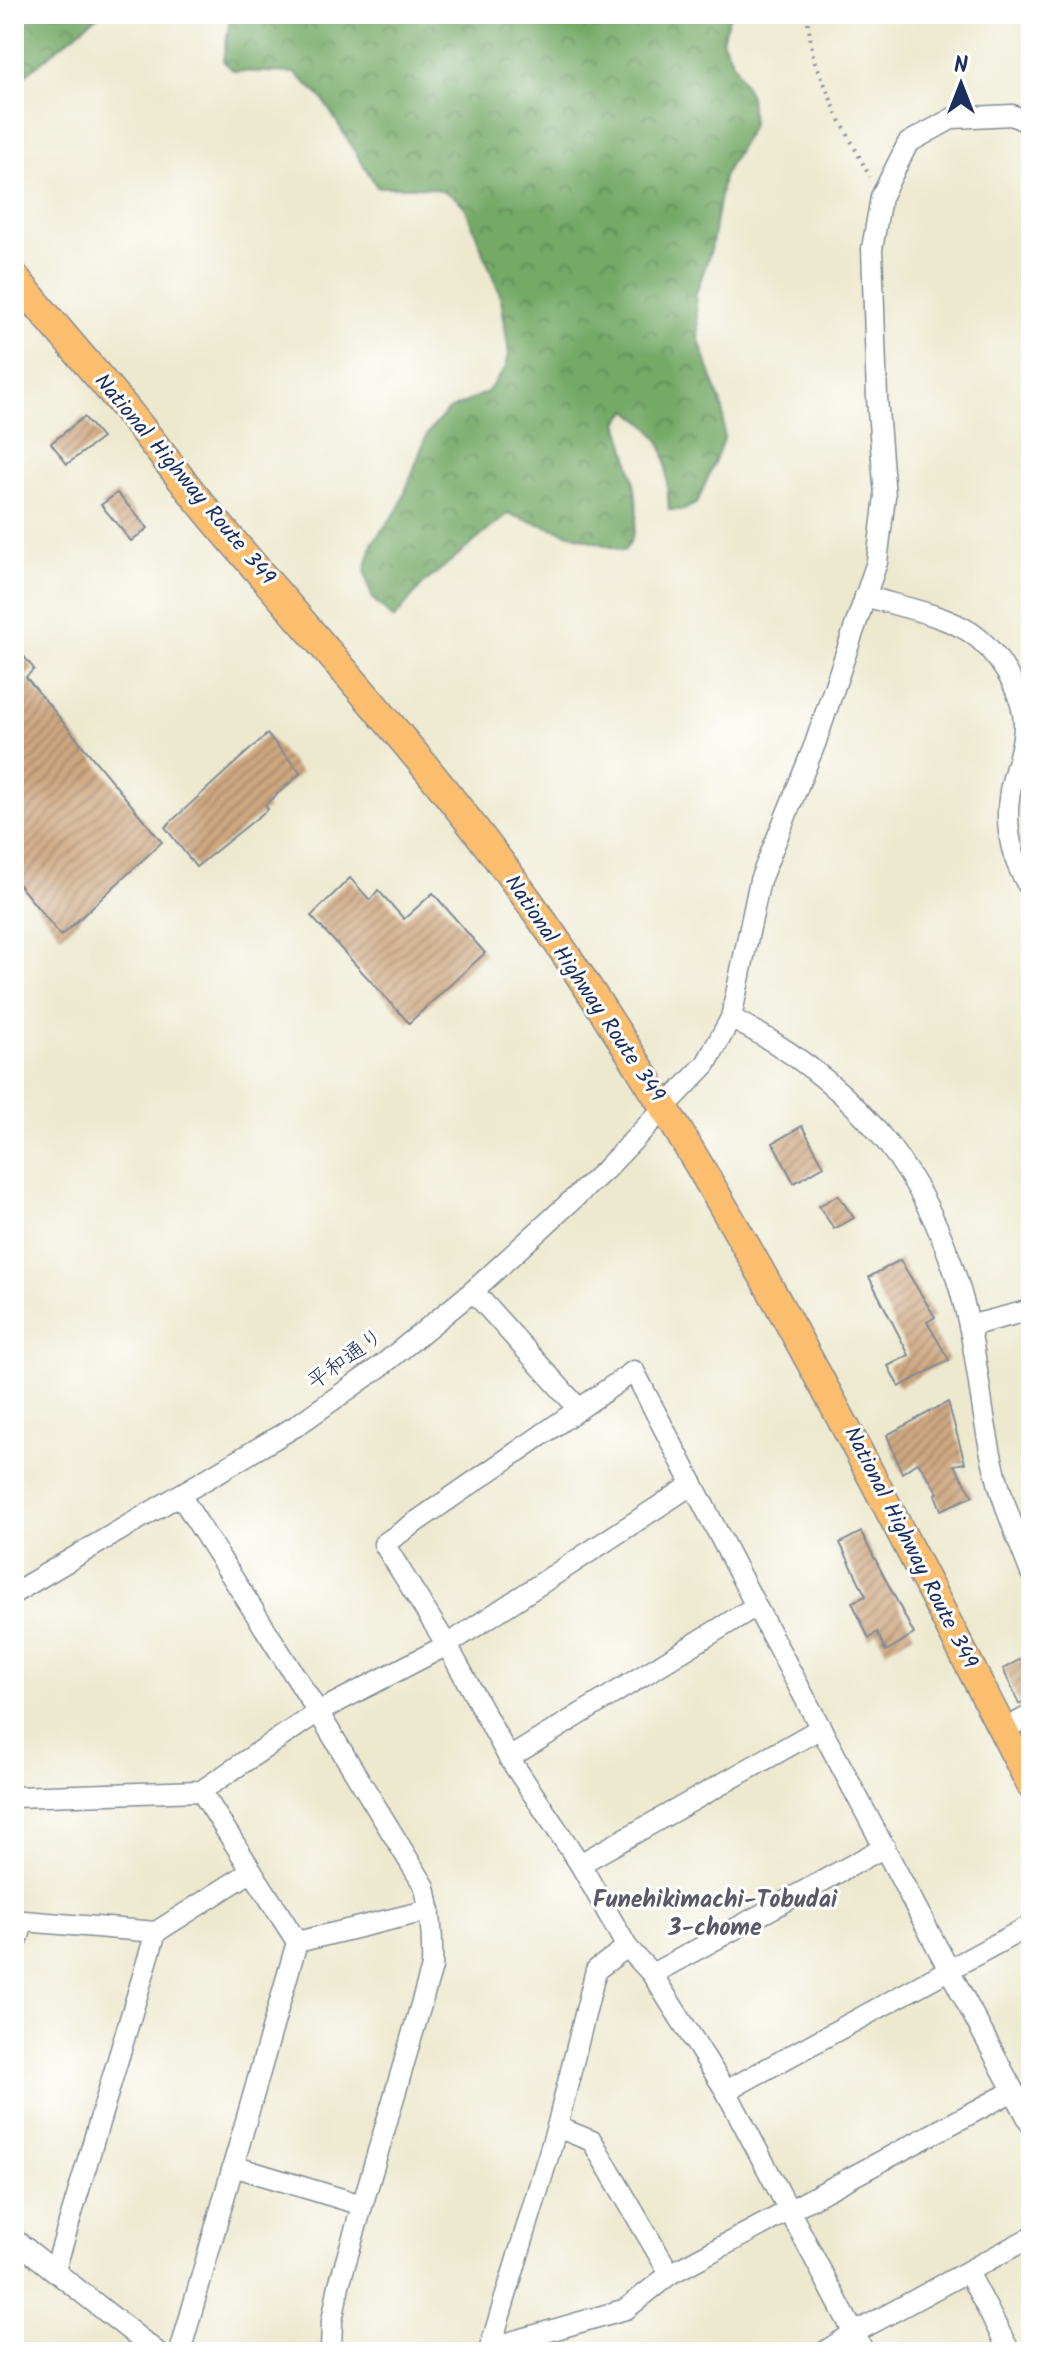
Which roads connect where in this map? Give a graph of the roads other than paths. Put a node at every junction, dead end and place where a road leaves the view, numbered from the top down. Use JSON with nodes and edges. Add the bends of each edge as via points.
{"nodes":[{"id":1,"x":1031,"y":124,"type":"edge"},
{"id":2,"x":14,"y":276,"type":"edge"},
{"id":3,"x":865,"y":596,"type":"junction"},
{"id":4,"x":1031,"y":890,"type":"edge"},
{"id":5,"x":731,"y":1018,"type":"junction"},
{"id":6,"x":664,"y":1108,"type":"junction"},
{"id":7,"x":473,"y":1291,"type":"junction"},
{"id":8,"x":1031,"y":1310,"type":"edge"},
{"id":9,"x":969,"y":1326,"type":"junction"},
{"id":10,"x":579,"y":1409,"type":"junction"},
{"id":11,"x":693,"y":1484,"type":"junction"},
{"id":12,"x":180,"y":1495,"type":"junction"},
{"id":13,"x":1031,"y":1573,"type":"edge"},
{"id":14,"x":14,"y":1593,"type":"edge"},
{"id":15,"x":756,"y":1606,"type":"junction"},
{"id":16,"x":447,"y":1645,"type":"junction"},
{"id":17,"x":318,"y":1712,"type":"junction"},
{"id":18,"x":1031,"y":1715,"type":"edge"},
{"id":19,"x":821,"y":1728,"type":"junction"},
{"id":20,"x":1003,"y":1730,"type":"junction"},
{"id":21,"x":509,"y":1758,"type":"junction"},
{"id":22,"x":1031,"y":1785,"type":"edge"},
{"id":23,"x":201,"y":1791,"type":"junction"},
{"id":24,"x":14,"y":1797,"type":"edge"},
{"id":25,"x":885,"y":1847,"type":"junction"},
{"id":26,"x":580,"y":1864,"type":"junction"},
{"id":27,"x":252,"y":1871,"type":"junction"},
{"id":28,"x":430,"y":1910,"type":"junction"},
{"id":29,"x":1031,"y":1925,"type":"edge"},
{"id":30,"x":156,"y":1932,"type":"junction"},
{"id":31,"x":297,"y":1942,"type":"junction"},
{"id":32,"x":627,"y":1947,"type":"junction"},
{"id":33,"x":14,"y":1950,"type":"edge"},
{"id":34,"x":951,"y":1970,"type":"junction"},
{"id":35,"x":652,"y":1974,"type":"junction"},
{"id":36,"x":726,"y":2091,"type":"junction"},
{"id":37,"x":1013,"y":2091,"type":"junction"},
{"id":38,"x":1031,"y":2124,"type":"edge"},
{"id":39,"x":557,"y":2127,"type":"junction"},
{"id":40,"x":233,"y":2166,"type":"junction"},
{"id":41,"x":362,"y":2205,"type":"junction"},
{"id":42,"x":788,"y":2211,"type":"junction"},
{"id":43,"x":1031,"y":2237,"type":"edge"},
{"id":44,"x":14,"y":2239,"type":"edge"},
{"id":45,"x":55,"y":2270,"type":"junction"},
{"id":46,"x":968,"y":2272,"type":"junction"},
{"id":47,"x":670,"y":2274,"type":"junction"},
{"id":48,"x":854,"y":2333,"type":"junction"},
{"id":49,"x":491,"y":2350,"type":"edge"},
{"id":50,"x":157,"y":2352,"type":"edge"},
{"id":51,"x":180,"y":2352,"type":"edge"},
{"id":52,"x":331,"y":2352,"type":"edge"},
{"id":53,"x":824,"y":2352,"type":"edge"},
{"id":54,"x":864,"y":2352,"type":"edge"},
{"id":55,"x":1010,"y":2352,"type":"edge"}],
"edges":[{"from":1,"to":3,"type":"street","name":"平和通り","via":[[1012,115],[953,118],[908,143],[881,197],[872,249],[885,496],[877,562]]},
{"from":2,"to":6,"type":"highway","name":"National Highway Route 349","via":[[444,788],[531,904]]},
{"from":3,"to":4,"type":"street","via":[[972,633],[1014,685],[1024,723],[1007,819],[1020,874]]},
{"from":3,"to":5,"type":"street","name":"平和通り","via":[[815,744],[760,880]]},
{"from":5,"to":6,"type":"street","name":"平和通り","via":[[706,1064]]},
{"from":5,"to":9,"type":"street","via":[[807,1063],[892,1147],[922,1193],[945,1243]]},
{"from":6,"to":7,"type":"street","name":"平和通り"},
{"from":6,"to":20,"type":"highway","name":"National Highway Route 349","via":[[846,1424]]},
{"from":7,"to":10,"type":"street"},
{"from":7,"to":12,"type":"street","name":"平和通り","via":[[296,1426]]},
{"from":8,"to":9,"type":"street"},
{"from":9,"to":13,"type":"street","via":[[993,1464]]},
{"from":10,"to":11,"type":"street","via":[[634,1371]]},
{"from":10,"to":16,"type":"street","via":[[384,1544]]},
{"from":11,"to":15,"type":"street"},
{"from":11,"to":16,"type":"street"},
{"from":12,"to":14,"type":"street","name":"平和通り"},
{"from":12,"to":17,"type":"street"},
{"from":15,"to":19,"type":"street"},
{"from":15,"to":21,"type":"street"},
{"from":16,"to":17,"type":"street"},
{"from":16,"to":21,"type":"street"},
{"from":17,"to":23,"type":"street"},
{"from":17,"to":28,"type":"street","via":[[425,1887]]},
{"from":18,"to":20,"type":"street"},
{"from":19,"to":25,"type":"street"},
{"from":19,"to":26,"type":"street"},
{"from":20,"to":22,"type":"highway","name":"National Highway Route 349"},
{"from":21,"to":26,"type":"street"},
{"from":23,"to":24,"type":"street"},
{"from":23,"to":27,"type":"street"},
{"from":25,"to":34,"type":"street"},
{"from":25,"to":35,"type":"street"},
{"from":26,"to":32,"type":"street"},
{"from":27,"to":30,"type":"street"},
{"from":27,"to":31,"type":"street"},
{"from":28,"to":31,"type":"street"},
{"from":28,"to":41,"type":"street","via":[[432,1967]]},
{"from":29,"to":34,"type":"street"},
{"from":30,"to":33,"type":"street","via":[[24,1921]]},
{"from":30,"to":45,"type":"street"},
{"from":31,"to":40,"type":"street"},
{"from":32,"to":35,"type":"street"},
{"from":32,"to":39,"type":"street","via":[[596,1970]]},
{"from":34,"to":36,"type":"street"},
{"from":34,"to":37,"type":"street"},
{"from":35,"to":36,"type":"street"},
{"from":36,"to":42,"type":"street"},
{"from":37,"to":38,"type":"street"},
{"from":37,"to":42,"type":"street"},
{"from":39,"to":47,"type":"street","via":[[592,2141]]},
{"from":39,"to":49,"type":"street"},
{"from":40,"to":41,"type":"street"},
{"from":40,"to":51,"type":"street"},
{"from":41,"to":52,"type":"street","via":[[339,2285]]},
{"from":42,"to":47,"type":"street"},
{"from":42,"to":48,"type":"street"},
{"from":43,"to":46,"type":"street"},
{"from":44,"to":45,"type":"street"},
{"from":45,"to":50,"type":"street"},
{"from":46,"to":48,"type":"street"},
{"from":46,"to":55,"type":"street"},
{"from":47,"to":49,"type":"street","via":[[626,2309]]},
{"from":48,"to":53,"type":"street"},
{"from":48,"to":54,"type":"street"}]}
